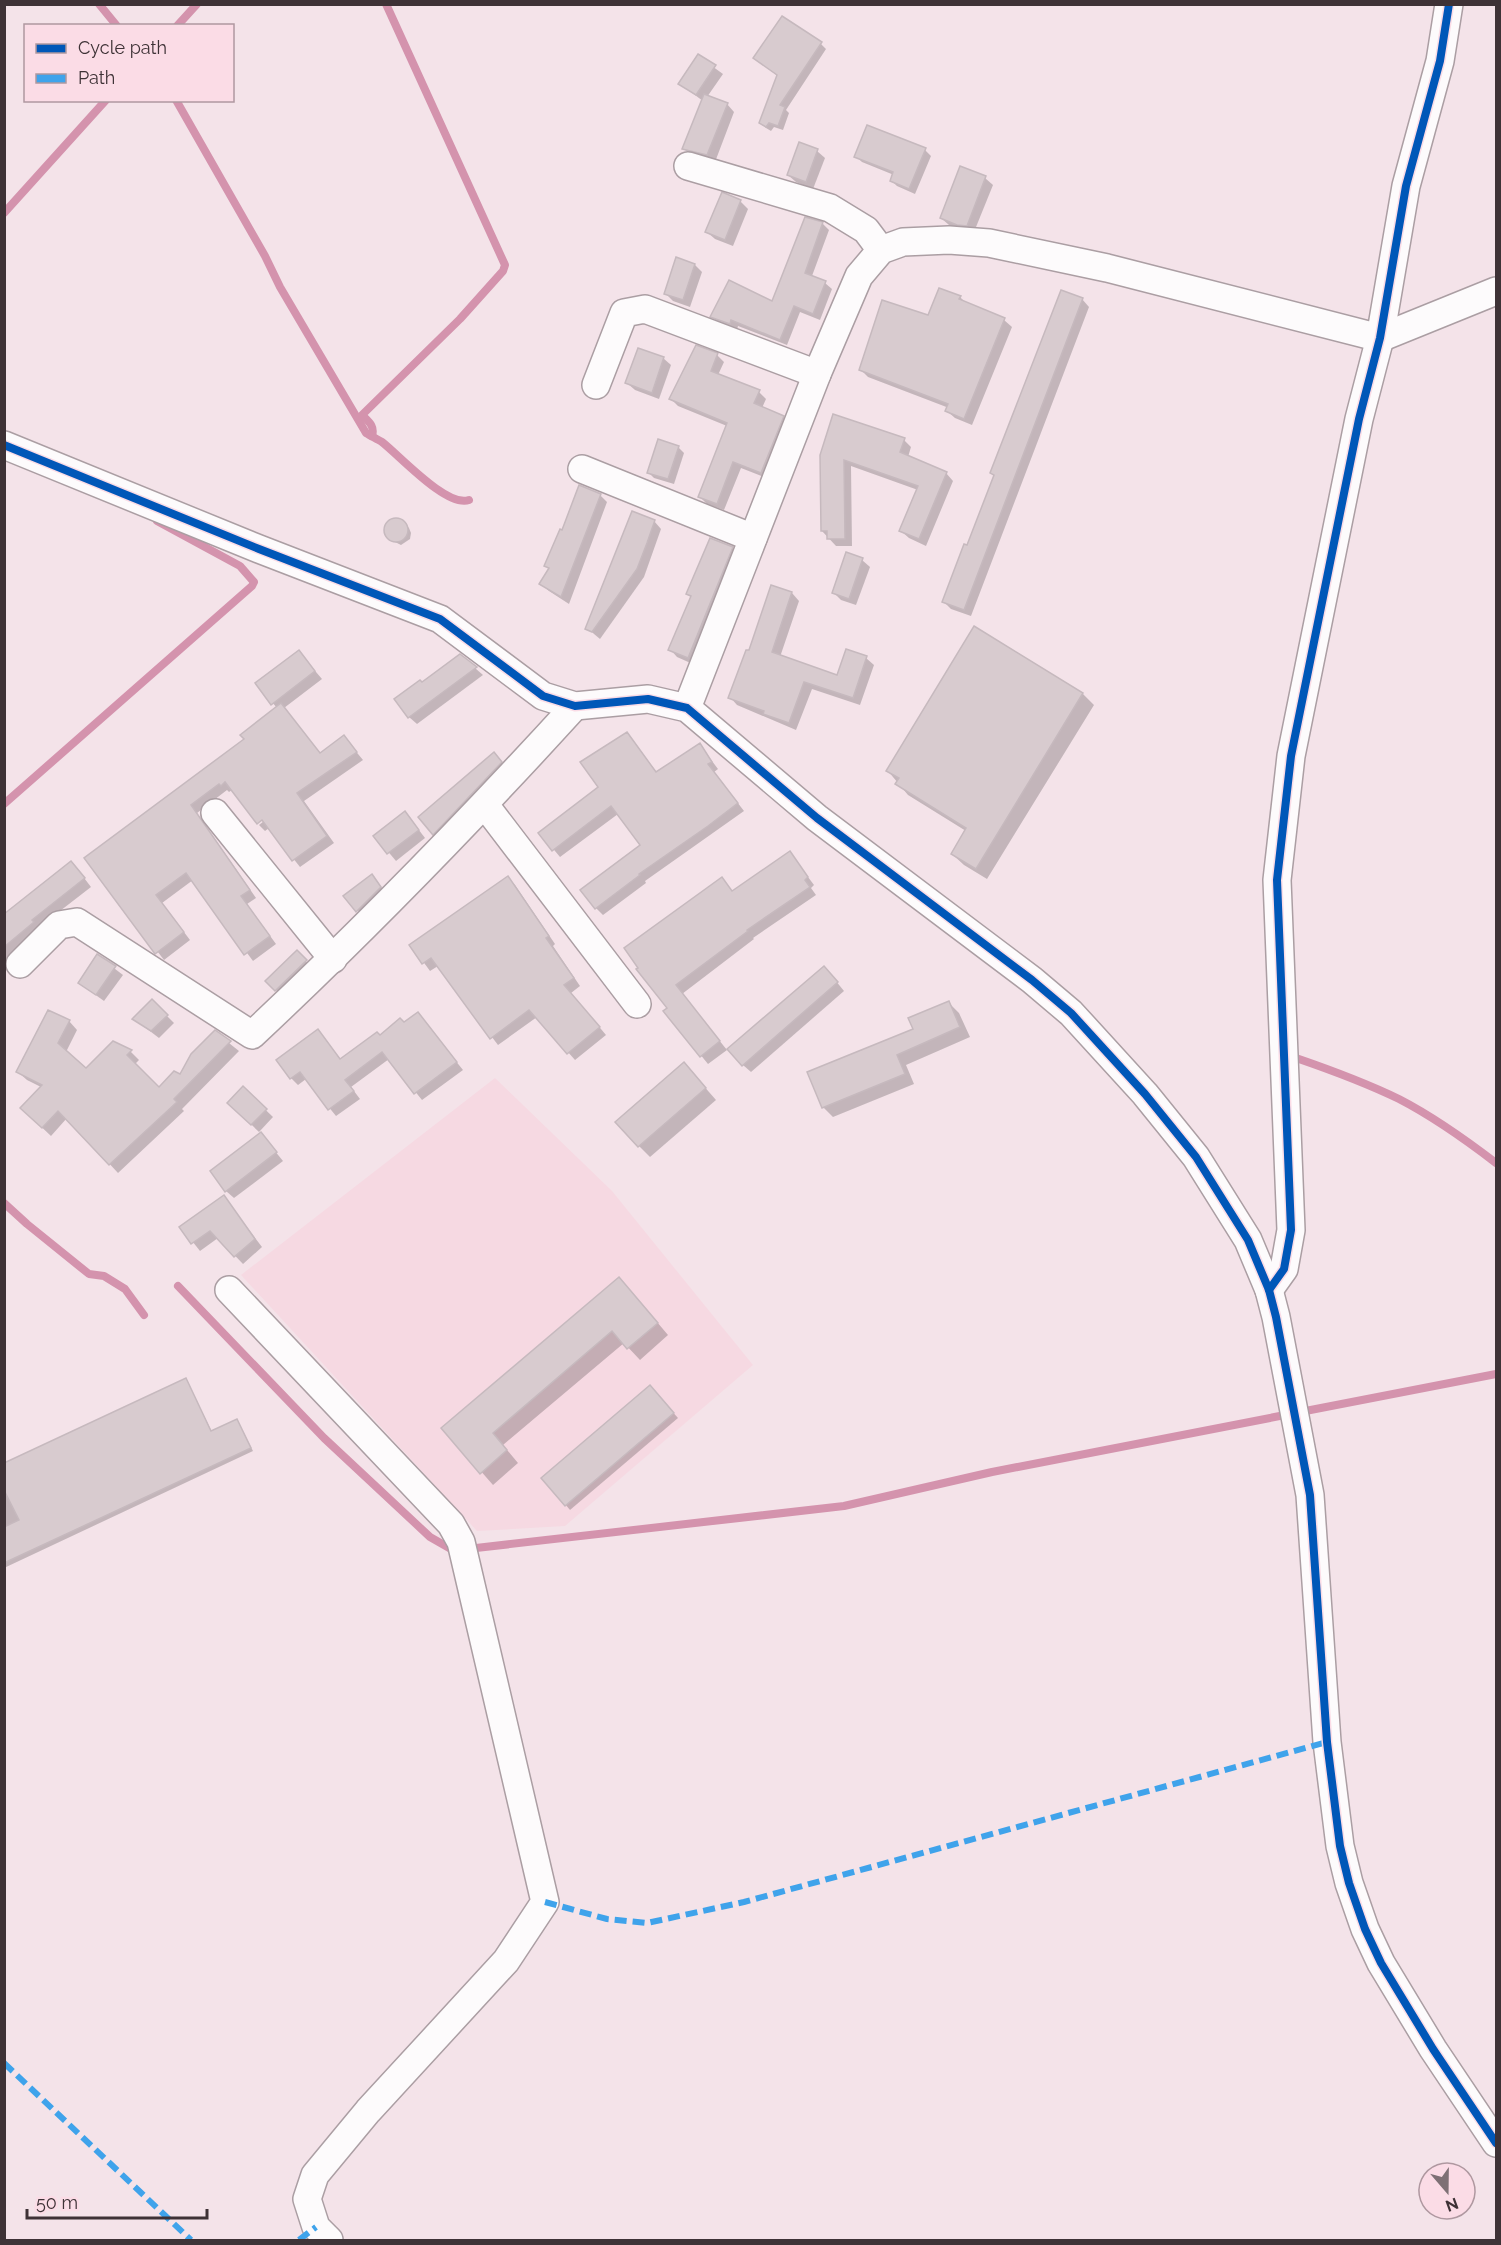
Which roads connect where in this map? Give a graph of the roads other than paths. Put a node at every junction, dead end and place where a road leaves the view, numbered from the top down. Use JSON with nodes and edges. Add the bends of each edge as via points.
{"nodes":[{"id":1,"x":1449,"y":4,"type":"edge"},
{"id":2,"x":688,"y":166,"type":"dead end"},
{"id":3,"x":880,"y":250,"type":"junction"},
{"id":4,"x":1497,"y":291,"type":"edge"},
{"id":5,"x":1380,"y":338,"type":"junction"},
{"id":6,"x":817,"y":374,"type":"junction"},
{"id":7,"x":596,"y":385,"type":"dead end"},
{"id":8,"x":4,"y":445,"type":"edge"},
{"id":9,"x":582,"y":469,"type":"dead end"},
{"id":10,"x":753,"y":538,"type":"junction"},
{"id":11,"x":575,"y":706,"type":"junction"},
{"id":12,"x":687,"y":708,"type":"junction"},
{"id":13,"x":485,"y":805,"type":"junction"},
{"id":14,"x":215,"y":813,"type":"dead end"},
{"id":15,"x":333,"y":959,"type":"junction"},
{"id":16,"x":20,"y":964,"type":"dead end"},
{"id":17,"x":637,"y":1004,"type":"dead end"},
{"id":18,"x":229,"y":1290,"type":"dead end"},
{"id":19,"x":1269,"y":1290,"type":"junction"},
{"id":20,"x":1497,"y":2143,"type":"edge"},
{"id":21,"x":329,"y":2241,"type":"edge"}],
"edges":[{"from":1,"to":5,"type":"street","via":[[1440,61],[1406,186]]},
{"from":2,"to":3,"type":"street","via":[[830,208],[866,230]]},
{"from":3,"to":5,"type":"street","via":[[903,242],[989,243],[1107,268]]},
{"from":3,"to":6,"type":"street","via":[[859,276]]},
{"from":4,"to":5,"type":"street"},
{"from":5,"to":19,"type":"street","via":[[1359,419],[1291,756],[1282,827],[1278,921],[1292,1230],[1284,1269]]},
{"from":6,"to":7,"type":"street","via":[[645,309],[624,313]]},
{"from":6,"to":10,"type":"street"},
{"from":8,"to":11,"type":"street","via":[[440,619],[543,696]]},
{"from":9,"to":10,"type":"street"},
{"from":10,"to":12,"type":"street"},
{"from":11,"to":12,"type":"street","via":[[648,699]]},
{"from":11,"to":13,"type":"street"},
{"from":12,"to":19,"type":"street","via":[[817,818],[1071,1013],[1196,1157],[1248,1240]]},
{"from":13,"to":15,"type":"street"},
{"from":13,"to":17,"type":"street"},
{"from":14,"to":15,"type":"street"},
{"from":15,"to":16,"type":"street","via":[[252,1035],[77,922],[59,925]]},
{"from":18,"to":21,"type":"street","via":[[451,1524],[463,1550],[545,1902],[506,1961],[368,2111],[315,2175],[307,2199],[312,2220]]},
{"from":19,"to":20,"type":"street","via":[[1310,1495],[1327,1742],[1340,1846],[1349,1883],[1381,1963]]}]}
